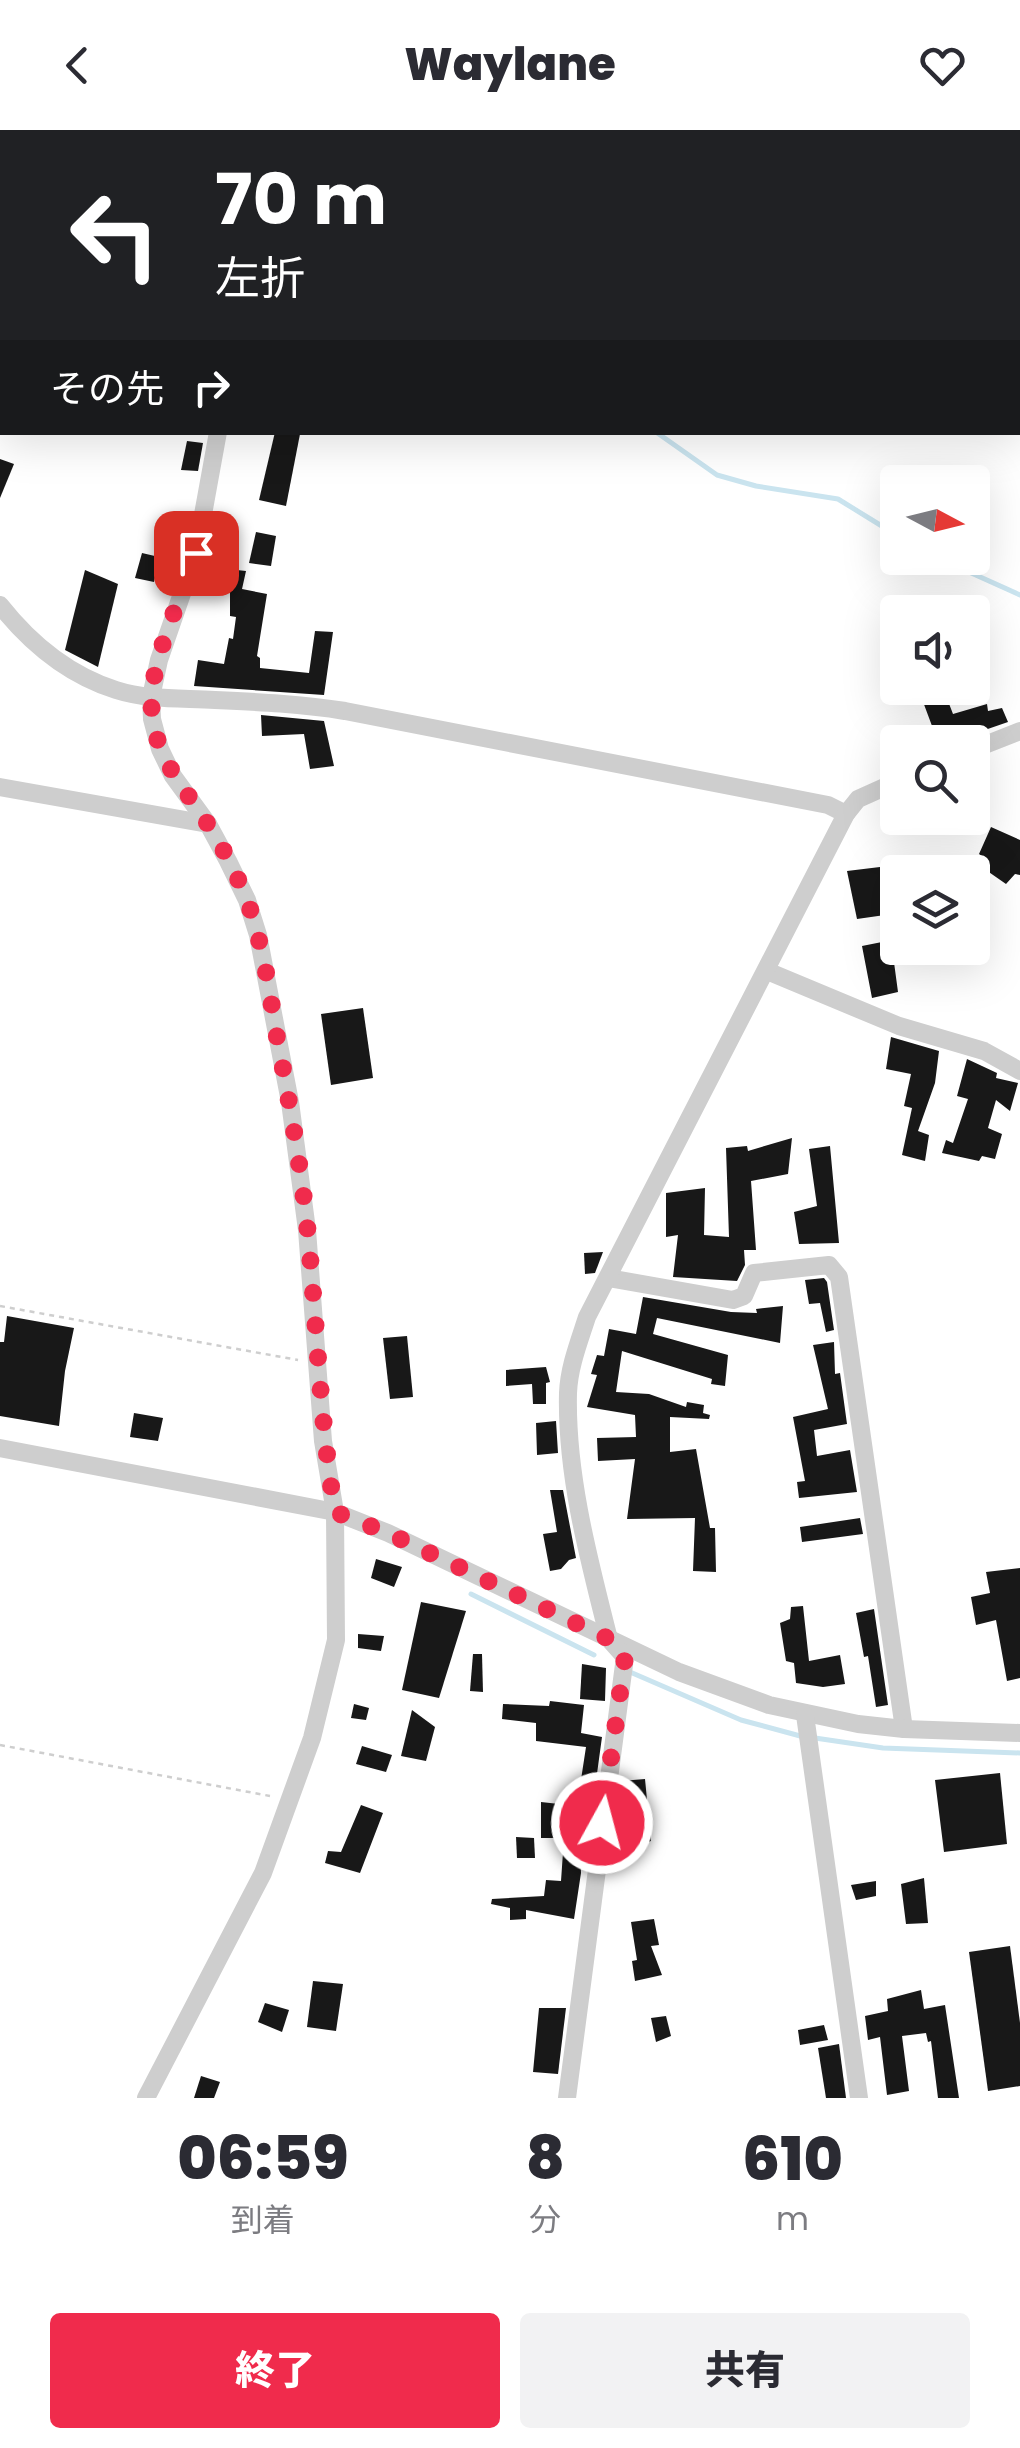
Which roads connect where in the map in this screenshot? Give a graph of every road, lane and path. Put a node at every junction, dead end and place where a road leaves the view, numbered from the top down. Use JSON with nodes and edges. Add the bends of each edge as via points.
{"nodes":[{"id":1,"x":217,"y":435,"type":"edge"},
{"id":2,"x":0,"y":604,"type":"edge"},
{"id":3,"x":150,"y":697,"type":"junction"},
{"id":4,"x":1020,"y":731,"type":"edge"},
{"id":5,"x":990,"y":743,"type":"edge"},
{"id":6,"x":0,"y":786,"type":"edge"},
{"id":7,"x":880,"y":789,"type":"edge"},
{"id":8,"x":846,"y":814,"type":"junction"},
{"id":9,"x":208,"y":824,"type":"junction"},
{"id":10,"x":767,"y":971,"type":"junction"},
{"id":11,"x":1020,"y":1071,"type":"edge"},
{"id":12,"x":608,"y":1278,"type":"junction"},
{"id":13,"x":0,"y":1306,"type":"edge"},
{"id":14,"x":320,"y":1364,"type":"junction"},
{"id":15,"x":0,"y":1448,"type":"edge"},
{"id":16,"x":335,"y":1512,"type":"junction"},
{"id":17,"x":609,"y":1639,"type":"junction"},
{"id":18,"x":807,"y":1729,"type":"junction"},
{"id":19,"x":904,"y":1729,"type":"junction"},
{"id":20,"x":1020,"y":1733,"type":"edge"},
{"id":21,"x":0,"y":1746,"type":"edge"},
{"id":22,"x":291,"y":1800,"type":"junction"},
{"id":23,"x":146,"y":2098,"type":"edge"},
{"id":24,"x":567,"y":2098,"type":"edge"},
{"id":25,"x":860,"y":2098,"type":"edge"}],
"edges":[{"from":1,"to":3,"type":"street","via":[[196,553]]},
{"from":2,"to":3,"type":"street","via":[[59,662],[113,689]]},
{"from":3,"to":8,"type":"street","via":[[345,711],[828,805]]},
{"from":3,"to":9,"type":"street","via":[[160,749]]},
{"from":4,"to":5,"type":"street"},
{"from":6,"to":9,"type":"street"},
{"from":7,"to":8,"type":"street","via":[[858,799]]},
{"from":8,"to":10,"type":"street"},
{"from":9,"to":14,"type":"street","via":[[258,934],[308,1230]]},
{"from":10,"to":11,"type":"street","via":[[899,1026],[984,1051]]},
{"from":10,"to":12,"type":"street"},
{"from":12,"to":17,"type":"street","via":[[574,1356],[568,1390],[571,1462]]},
{"from":12,"to":19,"type":"street","via":[[734,1300],[744,1296],[754,1274],[829,1265],[839,1276]]},
{"from":13,"to":14,"type":"path"},
{"from":14,"to":16,"type":"street"},
{"from":15,"to":16,"type":"street"},
{"from":16,"to":17,"type":"street"},
{"from":16,"to":22,"type":"street","via":[[336,1640]]},
{"from":17,"to":18,"type":"street"},
{"from":17,"to":24,"type":"street","via":[[625,1657]]},
{"from":18,"to":19,"type":"street"},
{"from":18,"to":25,"type":"street"},
{"from":19,"to":20,"type":"street"},
{"from":21,"to":22,"type":"path"},
{"from":22,"to":23,"type":"street","via":[[263,1873]]}]}
